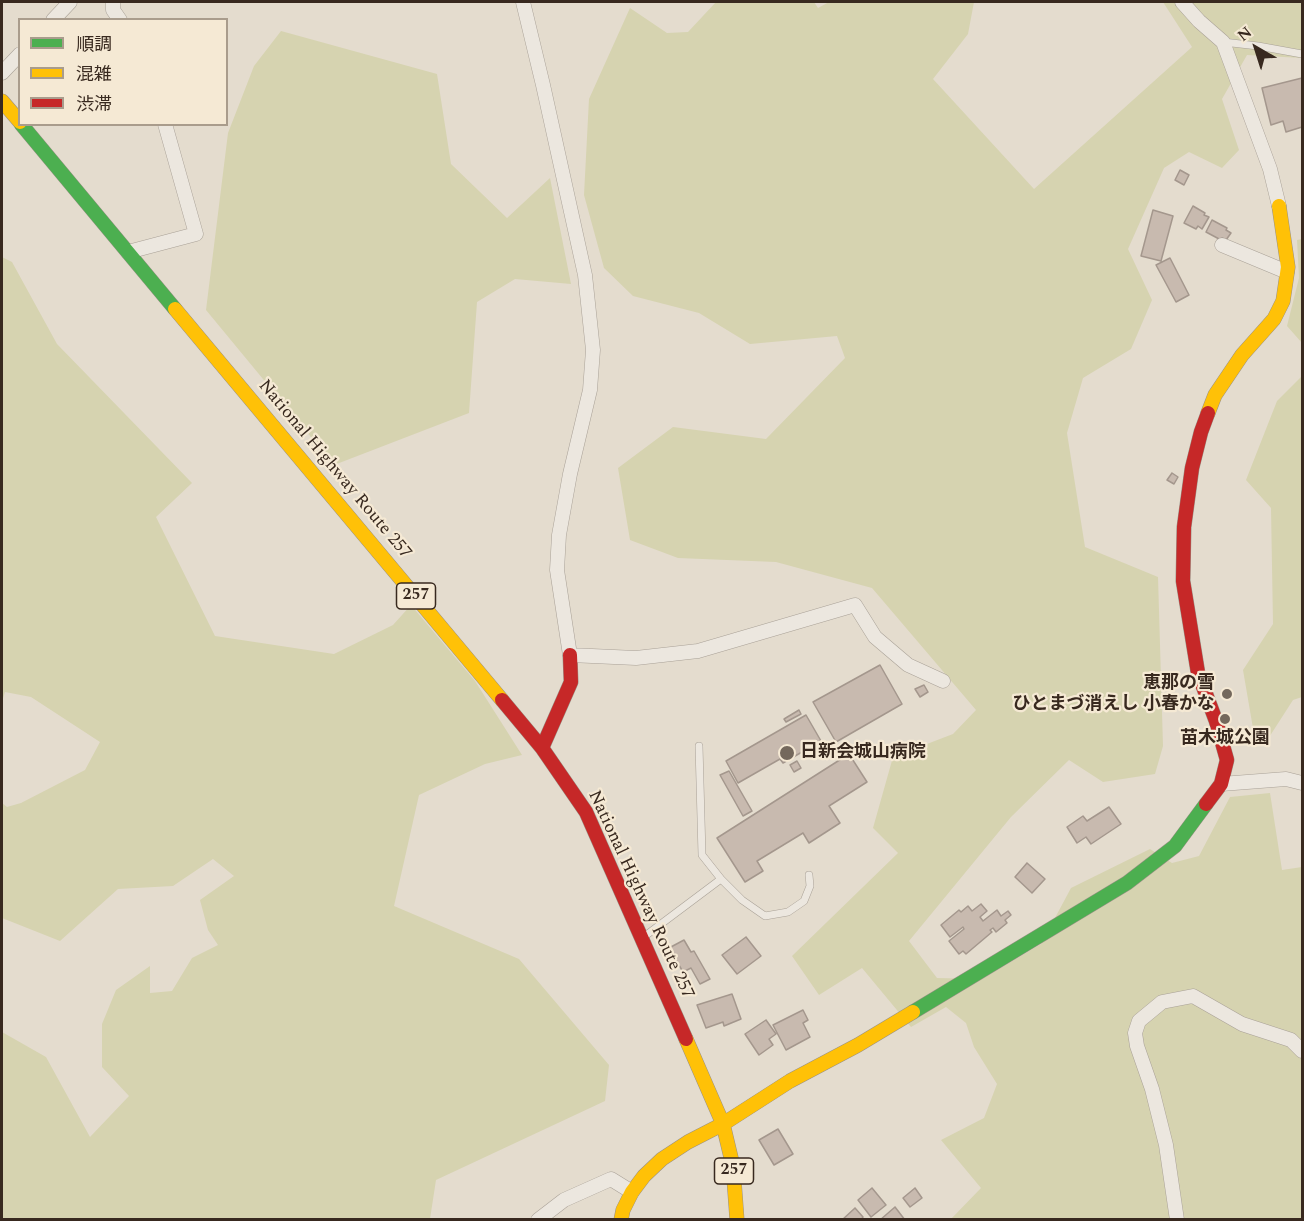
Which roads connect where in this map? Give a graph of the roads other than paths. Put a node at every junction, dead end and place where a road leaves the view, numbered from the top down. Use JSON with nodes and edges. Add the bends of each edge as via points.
{"nodes":[{"id":1,"x":70,"y":2,"type":"edge"},
{"id":2,"x":113,"y":2,"type":"edge"},
{"id":3,"x":523,"y":2,"type":"edge"},
{"id":4,"x":1182,"y":2,"type":"edge"},
{"id":5,"x":54,"y":18,"type":"edge"},
{"id":6,"x":119,"y":18,"type":"edge"},
{"id":7,"x":1223,"y":42,"type":"junction"},
{"id":8,"x":1302,"y":54,"type":"edge"},
{"id":9,"x":18,"y":56,"type":"edge"},
{"id":10,"x":2,"y":73,"type":"edge"},
{"id":11,"x":2,"y":101,"type":"edge"},
{"id":12,"x":18,"y":121,"type":"edge"},
{"id":13,"x":23,"y":126,"type":"edge"},
{"id":14,"x":166,"y":126,"type":"edge"},
{"id":15,"x":1279,"y":206,"type":"joint"},
{"id":16,"x":1222,"y":245,"type":"dead end"},
{"id":17,"x":128,"y":252,"type":"junction"},
{"id":18,"x":1287,"y":272,"type":"junction"},
{"id":19,"x":570,"y":655,"type":"junction"},
{"id":20,"x":943,"y":681,"type":"dead end"},
{"id":21,"x":699,"y":746,"type":"dead end"},
{"id":22,"x":542,"y":748,"type":"junction"},
{"id":23,"x":1302,"y":783,"type":"edge"},
{"id":24,"x":1221,"y":784,"type":"junction"},
{"id":25,"x":809,"y":875,"type":"dead end"},
{"id":26,"x":721,"y":879,"type":"junction"},
{"id":27,"x":643,"y":937,"type":"junction"},
{"id":28,"x":1302,"y":1051,"type":"edge"},
{"id":29,"x":723,"y":1124,"type":"junction"},
{"id":30,"x":632,"y":1192,"type":"junction"},
{"id":31,"x":538,"y":1220,"type":"edge"},
{"id":32,"x":621,"y":1220,"type":"edge"},
{"id":33,"x":738,"y":1220,"type":"edge"},
{"id":34,"x":1177,"y":1220,"type":"edge"}],
"edges":[{"from":1,"to":5,"type":"street"},
{"from":2,"to":6,"type":"street"},
{"from":3,"to":19,"type":"street","via":[[585,275],[593,350],[590,390],[559,535],[557,570]]},
{"from":4,"to":7,"type":"street"},
{"from":7,"to":8,"type":"lane"},
{"from":7,"to":15,"type":"street","via":[[1270,169]]},
{"from":9,"to":10,"type":"street"},
{"from":11,"to":12,"type":"main road","name":"National Highway Route 257","number":"257"},
{"from":13,"to":17,"type":"main road","name":"National Highway Route 257","number":"257"},
{"from":14,"to":17,"type":"street","via":[[196,234]]},
{"from":15,"to":18,"type":"main road"},
{"from":16,"to":18,"type":"street"},
{"from":17,"to":22,"type":"main road","name":"National Highway Route 257","number":"257"},
{"from":18,"to":24,"type":"main road","via":[[1283,301],[1274,319],[1242,355],[1215,395],[1192,468],[1184,527],[1183,582],[1197,672],[1227,760]]},
{"from":19,"to":20,"type":"street","via":[[636,658],[698,651],[855,605],[875,637],[908,665]]},
{"from":19,"to":22,"type":"main road","via":[[571,682]]},
{"from":21,"to":26,"type":"lane","via":[[702,855]]},
{"from":22,"to":27,"type":"main road","name":"National Highway Route 257","number":"257","via":[[586,812]]},
{"from":23,"to":24,"type":"street","via":[[1286,779]]},
{"from":24,"to":29,"type":"main road","via":[[1175,846],[1127,883]]},
{"from":25,"to":26,"type":"lane","via":[[810,886],[804,901],[788,912],[765,916]]},
{"from":26,"to":27,"type":"lane"},
{"from":27,"to":29,"type":"main road","name":"National Highway Route 257","number":"257"},
{"from":28,"to":34,"type":"street","via":[[1292,1041],[1242,1024],[1193,996],[1162,1002],[1139,1021],[1135,1033],[1137,1046],[1166,1145]]},
{"from":29,"to":30,"type":"main road","via":[[662,1159]]},
{"from":29,"to":33,"type":"main road","name":"National Highway Route 257","number":"257","via":[[734,1166]]},
{"from":30,"to":31,"type":"street","via":[[611,1179],[564,1200]]},
{"from":30,"to":32,"type":"main road"}]}
